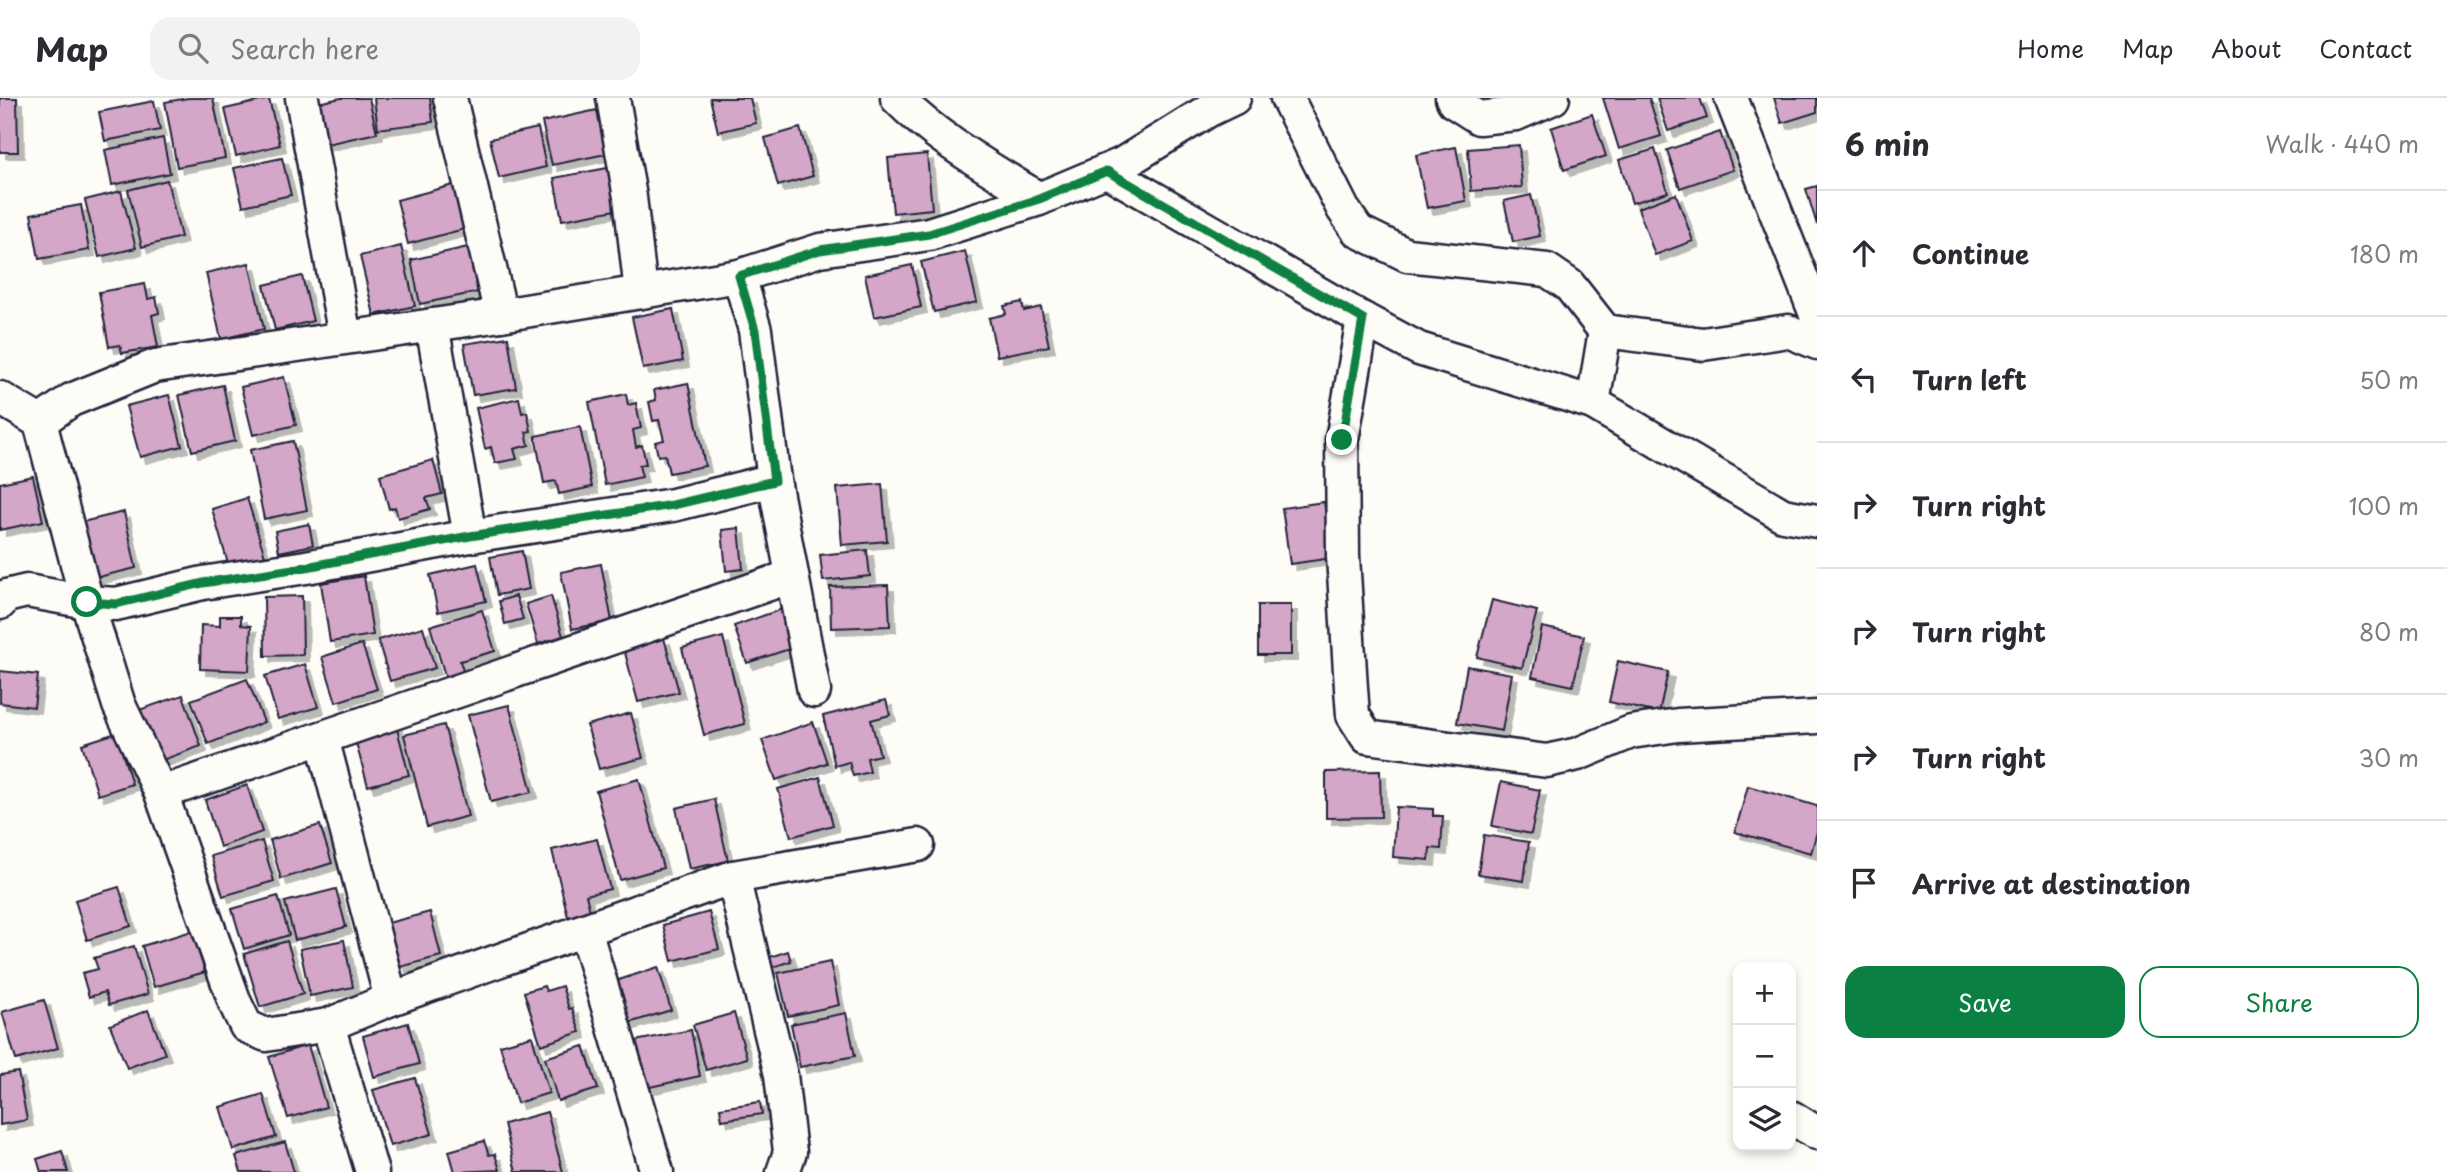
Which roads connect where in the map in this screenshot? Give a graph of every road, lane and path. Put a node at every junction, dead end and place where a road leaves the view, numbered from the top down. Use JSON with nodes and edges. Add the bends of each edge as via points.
{"nodes":[{"id":1,"x":302,"y":98,"type":"edge"},
{"id":2,"x":450,"y":98,"type":"edge"},
{"id":3,"x":613,"y":98,"type":"edge"},
{"id":4,"x":897,"y":98,"type":"edge"},
{"id":5,"x":1234,"y":98,"type":"edge"},
{"id":6,"x":1287,"y":98,"type":"edge"},
{"id":7,"x":1452,"y":98,"type":"edge"},
{"id":8,"x":1553,"y":98,"type":"edge"},
{"id":9,"x":1731,"y":98,"type":"edge"},
{"id":10,"x":1107,"y":171,"type":"junction"},
{"id":11,"x":1039,"y":199,"type":"junction"},
{"id":12,"x":739,"y":276,"type":"junction"},
{"id":13,"x":641,"y":292,"type":"junction"},
{"id":14,"x":501,"y":315,"type":"junction"},
{"id":15,"x":1817,"y":317,"type":"edge"},
{"id":16,"x":1363,"y":319,"type":"junction"},
{"id":17,"x":432,"y":325,"type":"junction"},
{"id":18,"x":1605,"y":331,"type":"junction"},
{"id":19,"x":345,"y":337,"type":"junction"},
{"id":20,"x":1817,"y":343,"type":"edge"},
{"id":21,"x":0,"y":398,"type":"edge"},
{"id":22,"x":1593,"y":403,"type":"junction"},
{"id":23,"x":40,"y":422,"type":"junction"},
{"id":24,"x":774,"y":481,"type":"junction"},
{"id":25,"x":1817,"y":521,"type":"edge"},
{"id":26,"x":470,"y":536,"type":"junction"},
{"id":27,"x":792,"y":576,"type":"junction"},
{"id":28,"x":87,"y":602,"type":"junction"},
{"id":29,"x":0,"y":603,"type":"edge"},
{"id":30,"x":814,"y":691,"type":"dead end"},
{"id":31,"x":1817,"y":717,"type":"edge"},
{"id":32,"x":322,"y":738,"type":"junction"},
{"id":33,"x":161,"y":793,"type":"junction"},
{"id":34,"x":918,"y":845,"type":"dead end"},
{"id":35,"x":733,"y":877,"type":"junction"},
{"id":36,"x":585,"y":930,"type":"junction"},
{"id":37,"x":391,"y":999,"type":"junction"},
{"id":38,"x":328,"y":1025,"type":"junction"},
{"id":39,"x":1796,"y":1120,"type":"edge"},
{"id":40,"x":1817,"y":1133,"type":"edge"},
{"id":41,"x":372,"y":1172,"type":"edge"},
{"id":42,"x":657,"y":1172,"type":"edge"},
{"id":43,"x":783,"y":1172,"type":"edge"}],
"edges":[{"from":1,"to":19,"type":"street"},
{"from":2,"to":14,"type":"street"},
{"from":3,"to":13,"type":"street"},
{"from":4,"to":11,"type":"street","via":[[919,121]]},
{"from":5,"to":10,"type":"street"},
{"from":6,"to":18,"type":"street","via":[[1358,231],[1407,255],[1547,270],[1569,285]]},
{"from":7,"to":8,"type":"street","via":[[1479,118],[1516,114]]},
{"from":9,"to":15,"type":"street"},
{"from":10,"to":11,"type":"street"},
{"from":10,"to":16,"type":"street"},
{"from":11,"to":12,"type":"street","via":[[929,234],[820,250]]},
{"from":12,"to":13,"type":"street"},
{"from":12,"to":24,"type":"street","via":[[755,330]]},
{"from":13,"to":14,"type":"street"},
{"from":14,"to":17,"type":"street"},
{"from":16,"to":22,"type":"street","via":[[1419,349]]},
{"from":16,"to":31,"type":"street","via":[[1342,440],[1343,556],[1353,715],[1367,737],[1547,761],[1631,732]]},
{"from":17,"to":19,"type":"street"},
{"from":17,"to":26,"type":"street"},
{"from":18,"to":20,"type":"street","via":[[1703,344],[1788,331]]},
{"from":18,"to":22,"type":"street"},
{"from":19,"to":23,"type":"street","via":[[155,366],[71,400]]},
{"from":21,"to":23,"type":"street"},
{"from":22,"to":25,"type":"street","via":[[1783,515]]},
{"from":23,"to":28,"type":"street"},
{"from":24,"to":26,"type":"street","via":[[673,505]]},
{"from":24,"to":27,"type":"street"},
{"from":26,"to":28,"type":"street","via":[[203,583],[116,604]]},
{"from":27,"to":30,"type":"street"},
{"from":27,"to":32,"type":"street"},
{"from":28,"to":29,"type":"street","via":[[27,591],[6,596]]},
{"from":28,"to":33,"type":"street","via":[[118,705]]},
{"from":32,"to":33,"type":"street"},
{"from":32,"to":37,"type":"street"},
{"from":33,"to":38,"type":"street","via":[[246,1026],[267,1035]]},
{"from":34,"to":35,"type":"street"},
{"from":35,"to":36,"type":"street"},
{"from":35,"to":43,"type":"street","via":[[781,1076],[790,1152]]},
{"from":36,"to":37,"type":"street"},
{"from":36,"to":42,"type":"street"},
{"from":37,"to":38,"type":"street"},
{"from":38,"to":41,"type":"street"},
{"from":39,"to":40,"type":"street"}]}
